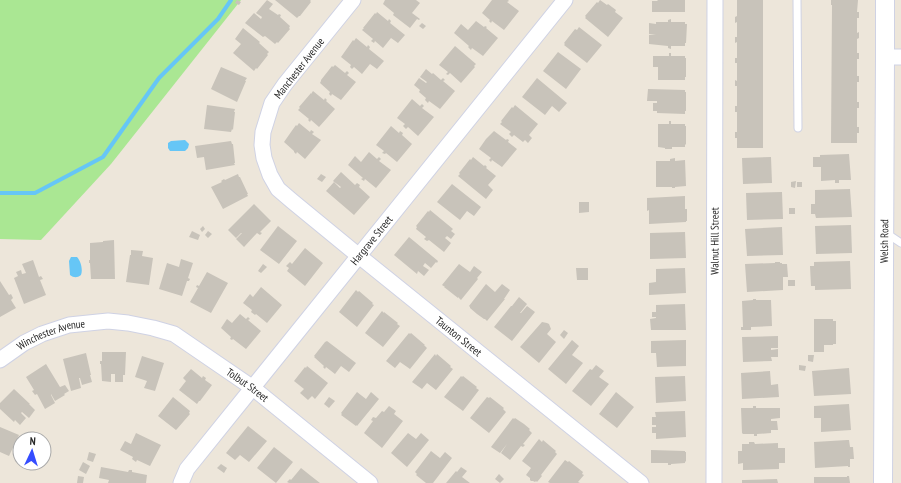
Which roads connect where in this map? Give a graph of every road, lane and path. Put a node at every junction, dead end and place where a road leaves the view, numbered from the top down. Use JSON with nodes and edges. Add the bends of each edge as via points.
{"nodes":[{"id":1,"x":353,"y":0,"type":"edge"},
{"id":2,"x":565,"y":0,"type":"edge"},
{"id":3,"x":715,"y":0,"type":"edge"},
{"id":4,"x":797,"y":0,"type":"edge"},
{"id":5,"x":885,"y":0,"type":"edge"},
{"id":6,"x":893,"y":57,"type":"edge"},
{"id":7,"x":798,"y":128,"type":"dead end"},
{"id":8,"x":278,"y":189,"type":"joint"},
{"id":9,"x":884,"y":232,"type":"junction"},
{"id":10,"x":901,"y":243,"type":"edge"},
{"id":11,"x":359,"y":256,"type":"junction"},
{"id":12,"x":108,"y":321,"type":"joint"},
{"id":13,"x":0,"y":360,"type":"edge"},
{"id":14,"x":253,"y":388,"type":"junction"},
{"id":15,"x":180,"y":483,"type":"edge"},
{"id":16,"x":370,"y":483,"type":"edge"},
{"id":17,"x":641,"y":483,"type":"edge"},
{"id":18,"x":714,"y":483,"type":"edge"},
{"id":19,"x":883,"y":483,"type":"edge"}],
"edges":[{"from":1,"to":8,"type":"street","name":"Manchester Avenue","via":[[284,84],[272,103],[263,132],[262,145],[270,175]]},
{"from":2,"to":11,"type":"street","name":"Hargrave Street"},
{"from":3,"to":18,"type":"street","name":"Walnut Hill Street"},
{"from":4,"to":7,"type":"lane"},
{"from":5,"to":6,"type":"street","name":"Welsh Road"},
{"from":6,"to":9,"type":"street","name":"Welsh Road"},
{"from":8,"to":11,"type":"street","name":"Taunton Street"},
{"from":9,"to":10,"type":"lane"},
{"from":9,"to":19,"type":"street","name":"Welsh Road"},
{"from":11,"to":14,"type":"street","name":"Hargrave Street"},
{"from":11,"to":17,"type":"street","name":"Taunton Street"},
{"from":12,"to":13,"type":"street","name":"Winchester Avenue","via":[[68,326],[42,334]]},
{"from":12,"to":14,"type":"street","name":"Tolbut Street","via":[[174,334]]},
{"from":14,"to":15,"type":"street","name":"Hargrave Street","via":[[187,469]]},
{"from":14,"to":16,"type":"street","name":"Tolbut Street"}]}
